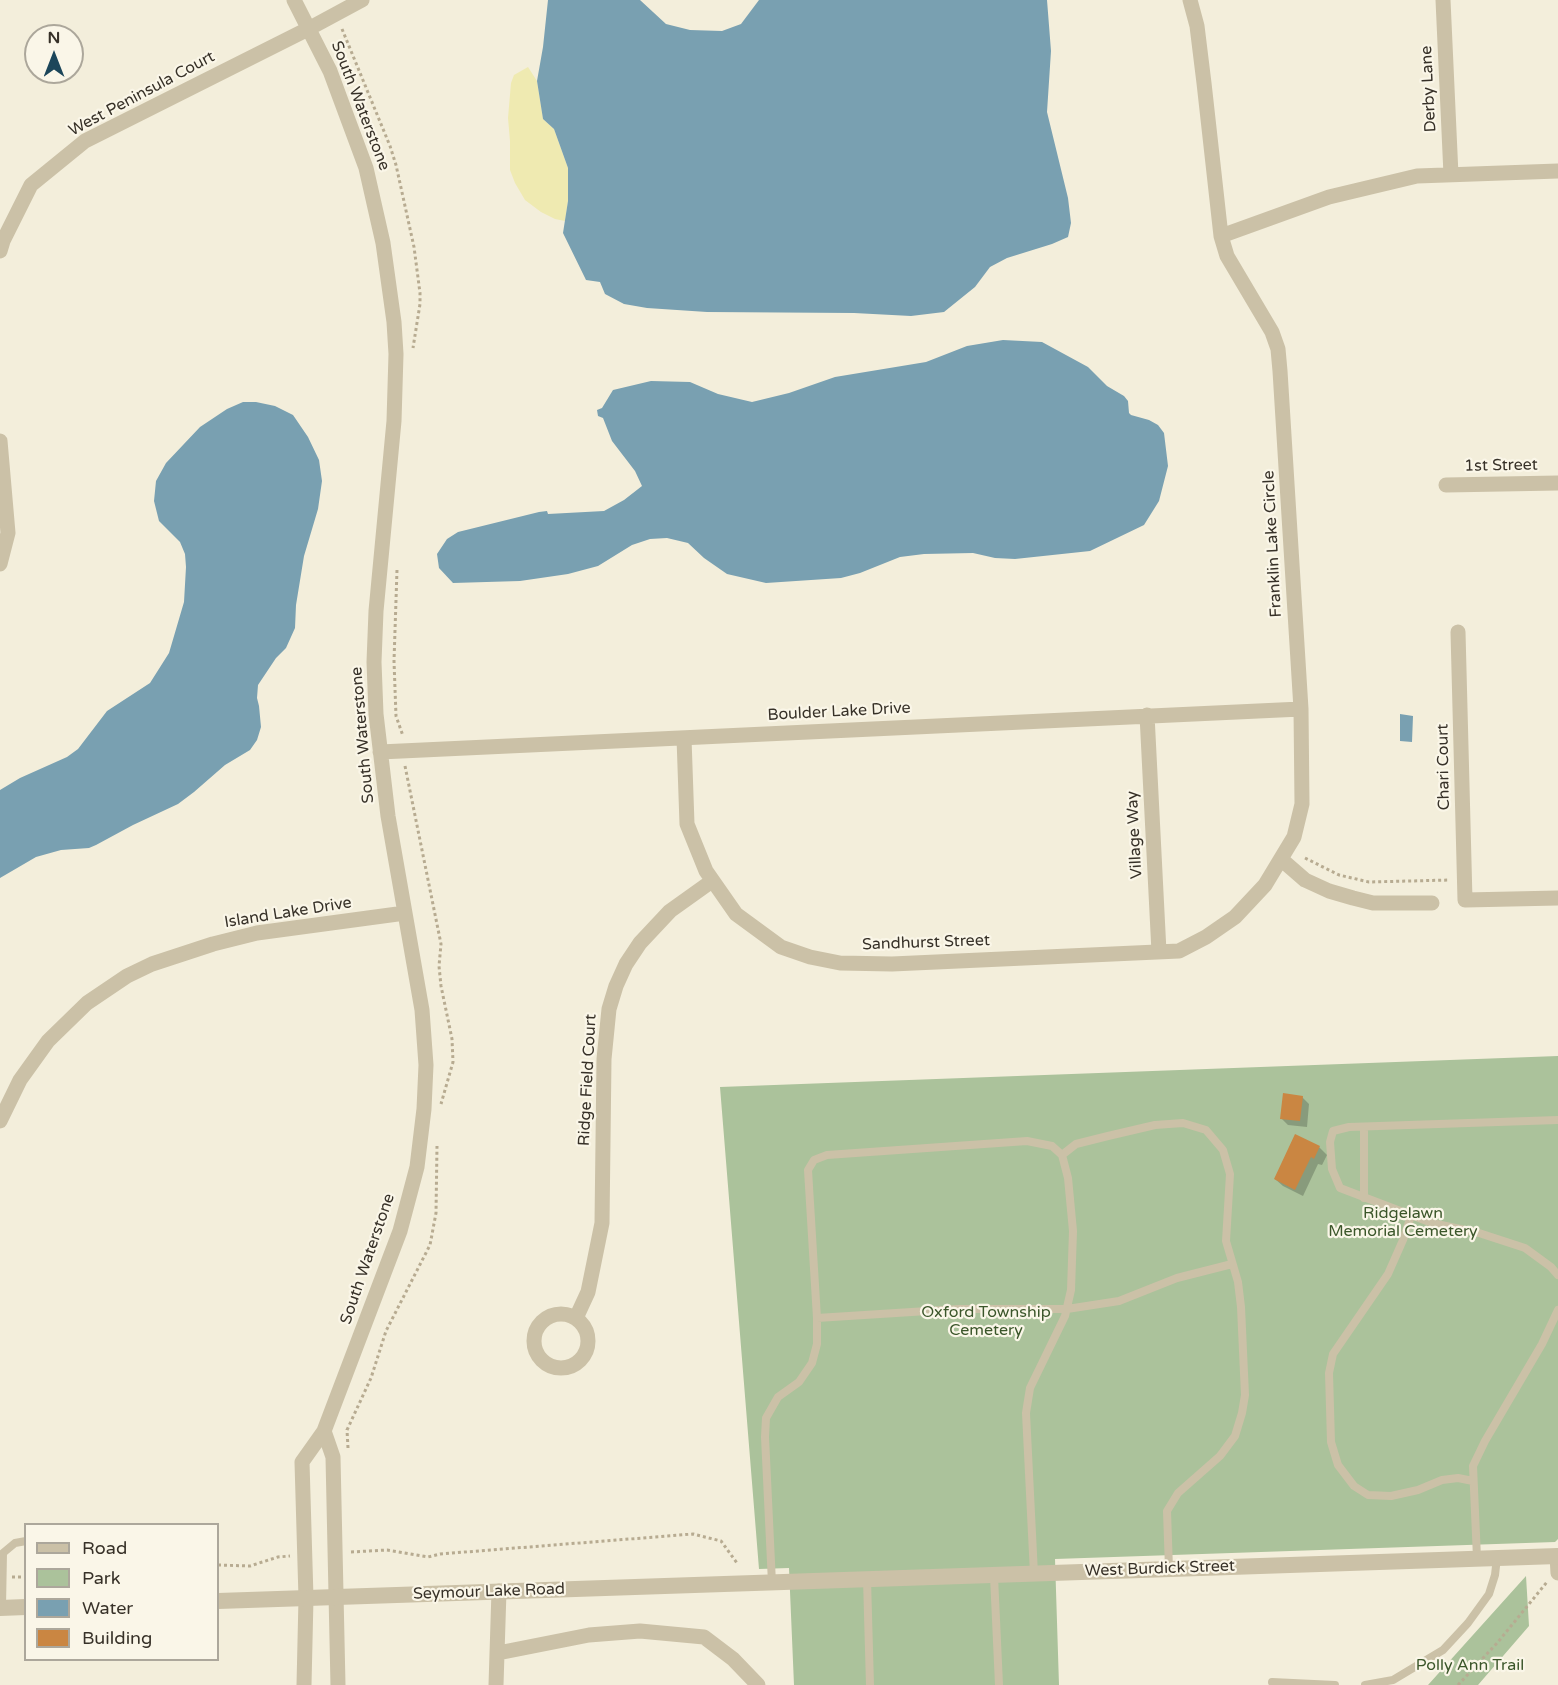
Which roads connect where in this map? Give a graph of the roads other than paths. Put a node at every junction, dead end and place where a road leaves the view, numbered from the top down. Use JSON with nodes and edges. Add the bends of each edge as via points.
{"nodes":[{"id":1,"x":294,"y":0,"type":"edge"},
{"id":2,"x":362,"y":0,"type":"edge"},
{"id":3,"x":1190,"y":0,"type":"edge"},
{"id":4,"x":1443,"y":0,"type":"edge"},
{"id":5,"x":310,"y":28,"type":"junction"},
{"id":6,"x":1558,"y":171,"type":"edge"},
{"id":7,"x":1450,"y":176,"type":"junction"},
{"id":8,"x":1221,"y":236,"type":"junction"},
{"id":9,"x":0,"y":251,"type":"edge"},
{"id":10,"x":0,"y":441,"type":"edge"},
{"id":11,"x":1558,"y":483,"type":"edge"},
{"id":12,"x":1446,"y":485,"type":"dead end"},
{"id":13,"x":0,"y":564,"type":"edge"},
{"id":14,"x":1458,"y":632,"type":"dead end"},
{"id":15,"x":1301,"y":709,"type":"junction"},
{"id":16,"x":1147,"y":715,"type":"junction"},
{"id":17,"x":684,"y":738,"type":"junction"},
{"id":18,"x":380,"y":752,"type":"junction"},
{"id":19,"x":1285,"y":854,"type":"junction"},
{"id":20,"x":712,"y":881,"type":"junction"},
{"id":21,"x":1558,"y":898,"type":"edge"},
{"id":22,"x":1432,"y":903,"type":"dead end"},
{"id":23,"x":405,"y":913,"type":"junction"},
{"id":24,"x":1159,"y":952,"type":"junction"},
{"id":25,"x":1558,"y":1120,"type":"edge"},
{"id":26,"x":0,"y":1121,"type":"edge"},
{"id":27,"x":1364,"y":1127,"type":"junction"},
{"id":28,"x":1062,"y":1155,"type":"junction"},
{"id":29,"x":1364,"y":1198,"type":"junction"},
{"id":30,"x":1411,"y":1216,"type":"junction"},
{"id":31,"x":1232,"y":1263,"type":"junction"},
{"id":32,"x":1558,"y":1275,"type":"edge"},
{"id":33,"x":1067,"y":1310,"type":"junction"},
{"id":34,"x":1558,"y":1310,"type":"edge"},
{"id":35,"x":817,"y":1317,"type":"junction"},
{"id":36,"x":576,"y":1318,"type":"dead end"},
{"id":37,"x":324,"y":1431,"type":"junction"},
{"id":38,"x":1473,"y":1481,"type":"junction"},
{"id":39,"x":24,"y":1542,"type":"edge"},
{"id":40,"x":1558,"y":1556,"type":"edge"},
{"id":41,"x":1497,"y":1557,"type":"junction"},
{"id":42,"x":1477,"y":1558,"type":"junction"},
{"id":43,"x":1169,"y":1569,"type":"junction"},
{"id":44,"x":1558,"y":1572,"type":"edge"},
{"id":45,"x":1034,"y":1574,"type":"junction"},
{"id":46,"x":994,"y":1575,"type":"junction"},
{"id":47,"x":867,"y":1579,"type":"junction"},
{"id":48,"x":766,"y":1583,"type":"junction"},
{"id":49,"x":499,"y":1591,"type":"junction"},
{"id":50,"x":336,"y":1597,"type":"junction"},
{"id":51,"x":306,"y":1598,"type":"junction"},
{"id":52,"x":219,"y":1601,"type":"edge"},
{"id":53,"x":1,"y":1607,"type":"edge"},
{"id":54,"x":24,"y":1607,"type":"edge"},
{"id":55,"x":498,"y":1653,"type":"junction"},
{"id":56,"x":1272,"y":1682,"type":"dead end"},
{"id":57,"x":304,"y":1685,"type":"edge"},
{"id":58,"x":338,"y":1685,"type":"edge"},
{"id":59,"x":496,"y":1685,"type":"edge"},
{"id":60,"x":758,"y":1685,"type":"edge"},
{"id":61,"x":870,"y":1685,"type":"edge"},
{"id":62,"x":999,"y":1685,"type":"edge"},
{"id":63,"x":1335,"y":1685,"type":"edge"},
{"id":64,"x":1365,"y":1685,"type":"edge"}],
"edges":[{"from":1,"to":5,"type":"street","name":"South Waterstone"},
{"from":2,"to":5,"type":"street","name":"West Peninsula Court"},
{"from":3,"to":8,"type":"street","name":"Franklin Lake Circle","via":[[1197,26]]},
{"from":4,"to":7,"type":"street","name":"Derby Lane"},
{"from":5,"to":9,"type":"street","name":"West Peninsula Court","via":[[85,141],[30,185]]},
{"from":5,"to":18,"type":"street","name":"South Waterstone","via":[[366,168],[383,243],[394,322],[394,422],[374,662]]},
{"from":6,"to":7,"type":"street"},
{"from":7,"to":8,"type":"street","via":[[1417,176],[1329,197]]},
{"from":8,"to":15,"type":"street","name":"Franklin Lake Circle","via":[[1227,256],[1278,349]]},
{"from":10,"to":13,"type":"street","via":[[8,532]]},
{"from":11,"to":12,"type":"street","name":"1st Street"},
{"from":14,"to":21,"type":"street","name":"Chari Court","via":[[1465,900]]},
{"from":15,"to":16,"type":"street","name":"Boulder Lake Drive"},
{"from":15,"to":19,"type":"street","name":"Franklin Lake Circle","via":[[1302,804],[1294,837]]},
{"from":16,"to":17,"type":"street","name":"Boulder Lake Drive"},
{"from":16,"to":24,"type":"street","name":"Village Way"},
{"from":17,"to":18,"type":"street","name":"Boulder Lake Drive"},
{"from":17,"to":20,"type":"street","name":"Sandhurst Street","via":[[687,824]]},
{"from":18,"to":23,"type":"street","name":"South Waterstone"},
{"from":19,"to":22,"type":"street","via":[[1305,880],[1329,891],[1373,903]]},
{"from":19,"to":24,"type":"street","name":"Sandhurst Street","via":[[1265,885],[1235,916],[1179,951]]},
{"from":20,"to":24,"type":"street","name":"Sandhurst Street","via":[[736,914],[781,946],[840,963]]},
{"from":20,"to":36,"type":"street","name":"Ridge Field Court","via":[[670,911],[640,943],[616,986],[609,1010],[604,1059],[602,1223],[588,1292]]},
{"from":23,"to":26,"type":"street","name":"Island Lake Drive","via":[[257,933],[152,964],[127,976],[87,1003],[48,1041],[20,1080]]},
{"from":23,"to":37,"type":"street","name":"South Waterstone","via":[[422,1010],[426,1065],[417,1167],[400,1231]]},
{"from":25,"to":27,"type":"lane"},
{"from":27,"to":29,"type":"lane"},
{"from":27,"to":29,"type":"lane","via":[[1333,1131],[1330,1142],[1332,1169],[1340,1188]]},
{"from":28,"to":31,"type":"lane","via":[[1076,1144],[1155,1125],[1184,1123],[1206,1130],[1223,1150],[1230,1174],[1226,1241]]},
{"from":28,"to":33,"type":"lane","via":[[1073,1231]]},
{"from":28,"to":35,"type":"lane","via":[[1052,1146],[1027,1141],[828,1155],[814,1160],[808,1170]]},
{"from":29,"to":30,"type":"lane"},
{"from":30,"to":32,"type":"lane","via":[[1525,1248]]},
{"from":30,"to":38,"type":"lane","via":[[1388,1274],[1333,1354],[1329,1373],[1331,1442],[1338,1465],[1354,1486],[1368,1495],[1391,1496],[1442,1480]]},
{"from":31,"to":33,"type":"lane","via":[[1177,1278],[1119,1301]]},
{"from":31,"to":43,"type":"lane","via":[[1241,1308],[1245,1395],[1242,1413],[1235,1436],[1220,1455],[1178,1492],[1167,1511]]},
{"from":33,"to":35,"type":"lane","via":[[959,1309]]},
{"from":33,"to":45,"type":"lane","via":[[1030,1388],[1026,1413]]},
{"from":34,"to":38,"type":"lane","via":[[1485,1441],[1473,1466]]},
{"from":35,"to":48,"type":"lane","via":[[812,1363],[799,1382],[778,1397],[766,1418]]},
{"from":37,"to":50,"type":"street","via":[[333,1457]]},
{"from":37,"to":51,"type":"street","name":"South Waterstone","via":[[302,1462]]},
{"from":38,"to":42,"type":"lane"},
{"from":39,"to":53,"type":"lane","via":[[3,1554]]},
{"from":40,"to":41,"type":"street","name":"West Burdick Street"},
{"from":40,"to":44,"type":"street"},
{"from":41,"to":42,"type":"street","name":"West Burdick Street"},
{"from":41,"to":64,"type":"lane","via":[[1489,1594],[1443,1650],[1393,1680]]},
{"from":42,"to":43,"type":"street","name":"West Burdick Street"},
{"from":43,"to":45,"type":"street","name":"West Burdick Street"},
{"from":45,"to":46,"type":"street","name":"West Burdick Street"},
{"from":46,"to":47,"type":"street","name":"West Burdick Street"},
{"from":46,"to":62,"type":"lane"},
{"from":47,"to":48,"type":"street","name":"West Burdick Street"},
{"from":47,"to":61,"type":"lane"},
{"from":48,"to":49,"type":"street","name":"Seymour Lake Road"},
{"from":49,"to":50,"type":"street","name":"Seymour Lake Road"},
{"from":49,"to":55,"type":"street"},
{"from":50,"to":51,"type":"street","name":"Seymour Lake Road"},
{"from":50,"to":58,"type":"street"},
{"from":51,"to":52,"type":"street","name":"Seymour Lake Road"},
{"from":51,"to":57,"type":"street","name":"South Waterstone"},
{"from":53,"to":54,"type":"street"},
{"from":55,"to":59,"type":"street"},
{"from":55,"to":60,"type":"street","via":[[589,1635],[640,1631],[704,1637]]},
{"from":56,"to":63,"type":"lane"}]}
